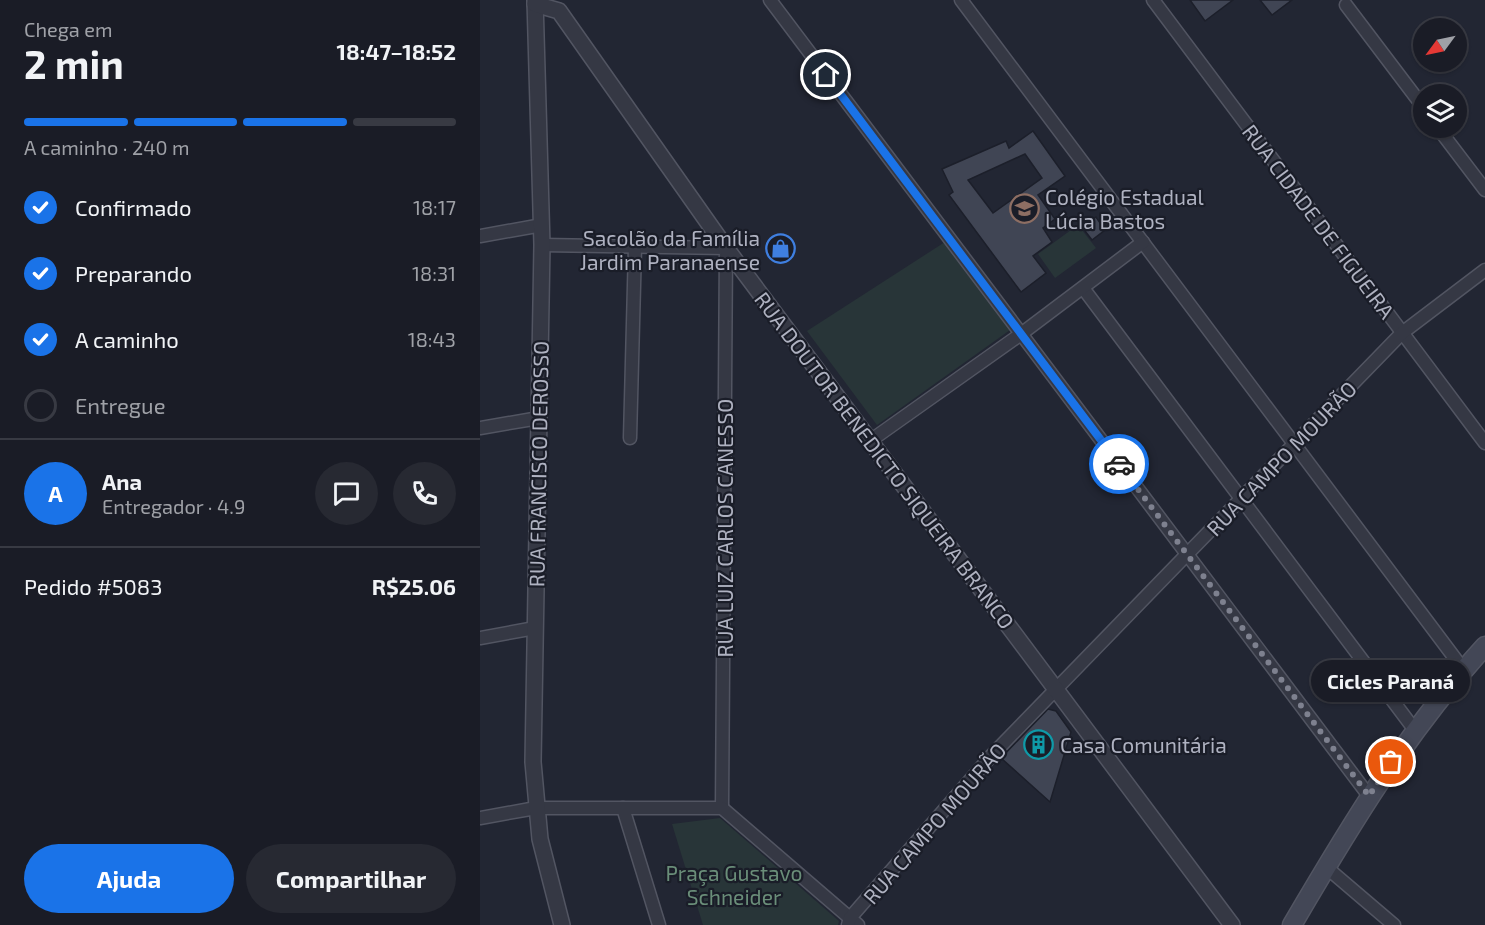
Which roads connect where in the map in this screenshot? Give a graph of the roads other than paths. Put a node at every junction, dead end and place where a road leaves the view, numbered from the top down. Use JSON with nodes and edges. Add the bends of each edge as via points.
{"nodes":[{"id":1,"x":770,"y":0,"type":"edge"},
{"id":2,"x":961,"y":0,"type":"edge"},
{"id":3,"x":1153,"y":0,"type":"edge"},
{"id":4,"x":535,"y":2,"type":"edge"},
{"id":5,"x":1346,"y":5,"type":"dead end"},
{"id":6,"x":1413,"y":93,"type":"edge"},
{"id":7,"x":1446,"y":138,"type":"edge"},
{"id":8,"x":1485,"y":190,"type":"edge"},
{"id":9,"x":542,"y":225,"type":"junction"},
{"id":10,"x":480,"y":236,"type":"edge"},
{"id":11,"x":1143,"y":242,"type":"junction"},
{"id":12,"x":542,"y":245,"type":"junction"},
{"id":13,"x":635,"y":247,"type":"junction"},
{"id":14,"x":726,"y":248,"type":"junction"},
{"id":15,"x":1485,"y":270,"type":"edge"},
{"id":16,"x":1083,"y":288,"type":"junction"},
{"id":17,"x":1402,"y":333,"type":"junction"},
{"id":18,"x":1021,"y":334,"type":"junction"},
{"id":19,"x":539,"y":418,"type":"junction"},
{"id":20,"x":480,"y":428,"type":"edge"},
{"id":21,"x":630,"y":438,"type":"dead end"},
{"id":22,"x":870,"y":441,"type":"junction"},
{"id":23,"x":1485,"y":443,"type":"edge"},
{"id":24,"x":1294,"y":444,"type":"junction"},
{"id":25,"x":1241,"y":498,"type":"junction"},
{"id":26,"x":1187,"y":554,"type":"junction"},
{"id":27,"x":535,"y":628,"type":"junction"},
{"id":28,"x":480,"y":638,"type":"edge"},
{"id":29,"x":1485,"y":646,"type":"edge"},
{"id":30,"x":1464,"y":669,"type":"junction"},
{"id":31,"x":1056,"y":689,"type":"junction"},
{"id":32,"x":1414,"y":729,"type":"junction"},
{"id":33,"x":1369,"y":796,"type":"junction"},
{"id":34,"x":536,"y":808,"type":"junction"},
{"id":35,"x":623,"y":808,"type":"junction"},
{"id":36,"x":722,"y":808,"type":"junction"},
{"id":37,"x":480,"y":818,"type":"edge"},
{"id":38,"x":1326,"y":867,"type":"junction"},
{"id":39,"x":852,"y":923,"type":"edge"},
{"id":40,"x":562,"y":925,"type":"edge"},
{"id":41,"x":659,"y":925,"type":"edge"},
{"id":42,"x":1232,"y":925,"type":"edge"},
{"id":43,"x":1292,"y":925,"type":"edge"},
{"id":44,"x":1394,"y":925,"type":"edge"}],
"edges":[{"from":1,"to":18,"type":"street"},
{"from":2,"to":11,"type":"street"},
{"from":3,"to":17,"type":"street","name":"RUA CIDADE DE FIGUEIRA"},
{"from":4,"to":9,"type":"street","name":"RUA FRANCISCO DEROSSO"},
{"from":4,"to":14,"type":"street","name":"RUA DOUTOR BENEDICTO SIQUEIRA BRANCO","via":[[559,11]]},
{"from":5,"to":6,"type":"street"},
{"from":7,"to":8,"type":"street"},
{"from":9,"to":10,"type":"street"},
{"from":9,"to":12,"type":"street","name":"RUA FRANCISCO DEROSSO"},
{"from":11,"to":16,"type":"street"},
{"from":11,"to":24,"type":"street"},
{"from":12,"to":13,"type":"street"},
{"from":12,"to":19,"type":"street","name":"RUA FRANCISCO DEROSSO"},
{"from":13,"to":14,"type":"street"},
{"from":13,"to":21,"type":"street"},
{"from":14,"to":22,"type":"street","name":"RUA DOUTOR BENEDICTO SIQUEIRA BRANCO"},
{"from":14,"to":36,"type":"street","name":"RUA LUIZ CARLOS CANESSO"},
{"from":15,"to":17,"type":"street","name":"RUA CAMPO MOURÃO"},
{"from":16,"to":18,"type":"street"},
{"from":16,"to":25,"type":"street"},
{"from":17,"to":23,"type":"street","name":"RUA CIDADE DE FIGUEIRA"},
{"from":17,"to":24,"type":"street","name":"RUA CAMPO MOURÃO"},
{"from":18,"to":22,"type":"street"},
{"from":18,"to":26,"type":"street"},
{"from":19,"to":20,"type":"street"},
{"from":19,"to":27,"type":"street","name":"RUA FRANCISCO DEROSSO"},
{"from":22,"to":31,"type":"street","name":"RUA DOUTOR BENEDICTO SIQUEIRA BRANCO"},
{"from":24,"to":25,"type":"street","name":"RUA CAMPO MOURÃO"},
{"from":24,"to":30,"type":"street"},
{"from":25,"to":26,"type":"street","name":"RUA CAMPO MOURÃO"},
{"from":25,"to":32,"type":"street"},
{"from":26,"to":31,"type":"street","name":"RUA CAMPO MOURÃO"},
{"from":26,"to":33,"type":"street"},
{"from":27,"to":28,"type":"street"},
{"from":27,"to":34,"type":"street","name":"RUA FRANCISCO DEROSSO"},
{"from":29,"to":30,"type":"main road"},
{"from":30,"to":32,"type":"main road"},
{"from":31,"to":39,"type":"street","name":"RUA CAMPO MOURÃO","via":[[992,755]]},
{"from":31,"to":42,"type":"street","name":"RUA DOUTOR BENEDICTO SIQUEIRA BRANCO"},
{"from":32,"to":33,"type":"main road"},
{"from":33,"to":38,"type":"main road"},
{"from":34,"to":35,"type":"street"},
{"from":34,"to":37,"type":"street"},
{"from":34,"to":40,"type":"street","name":"RUA FRANCISCO DEROSSO"},
{"from":35,"to":36,"type":"street"},
{"from":35,"to":41,"type":"street"},
{"from":36,"to":39,"type":"street"},
{"from":38,"to":43,"type":"main road"},
{"from":38,"to":44,"type":"street"}]}
